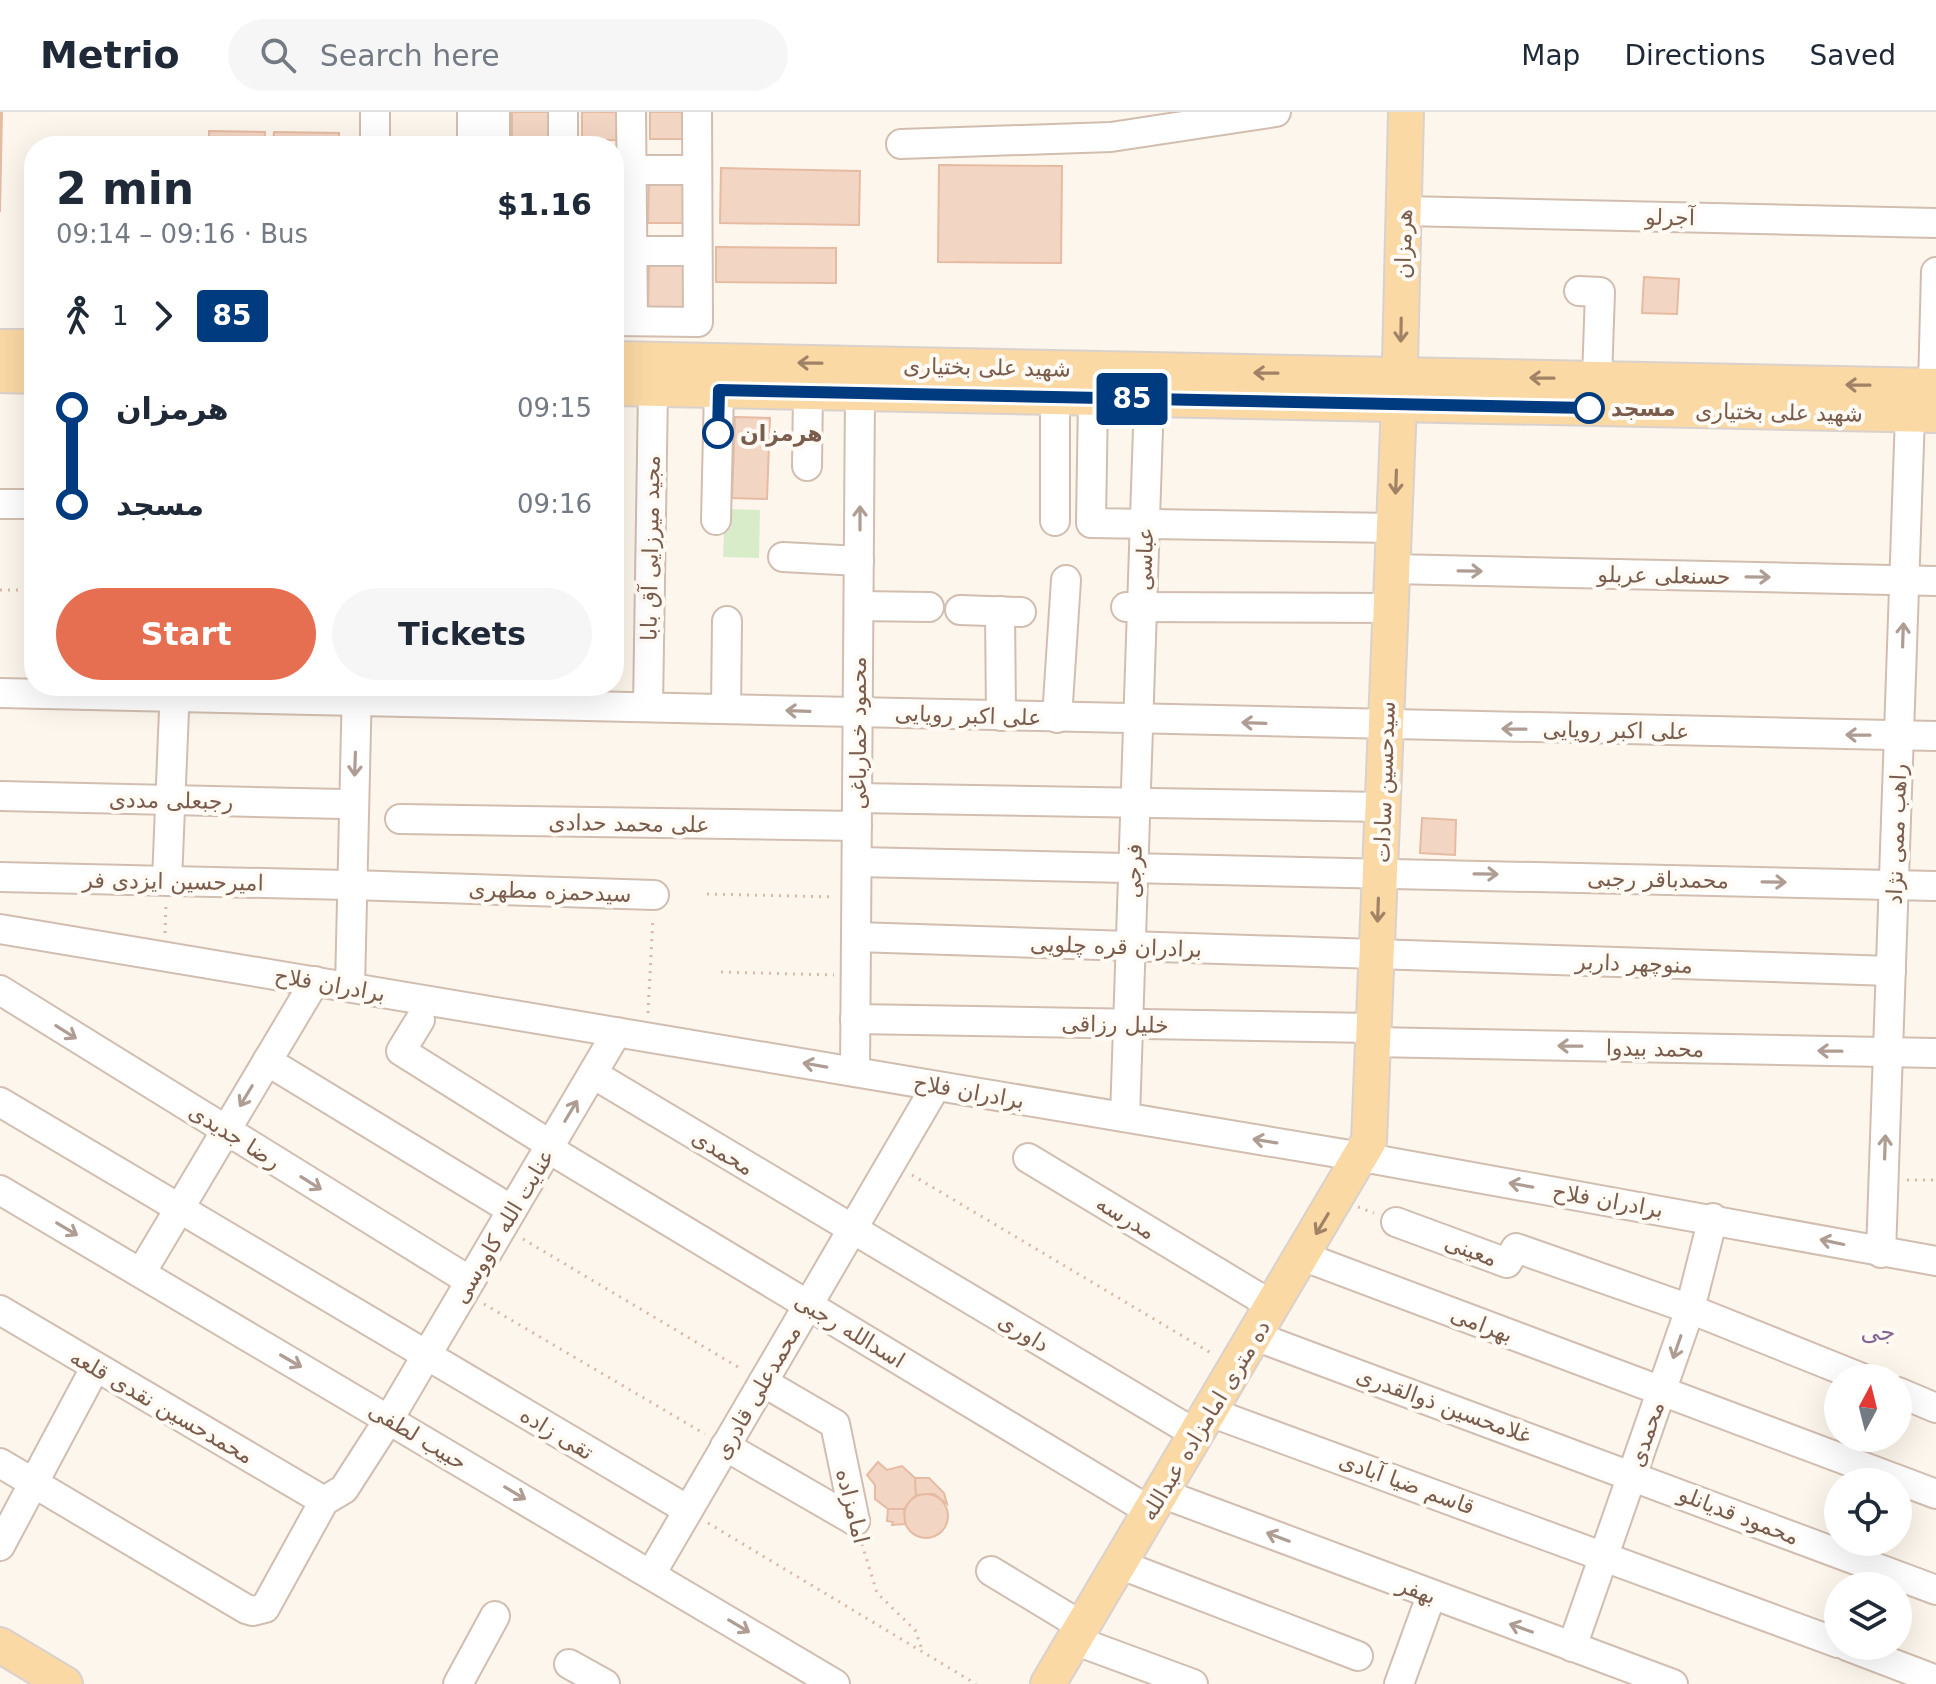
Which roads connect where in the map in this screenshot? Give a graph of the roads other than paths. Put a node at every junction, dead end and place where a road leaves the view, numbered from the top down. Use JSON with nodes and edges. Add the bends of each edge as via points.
{"nodes":[{"id":1,"x":375,"y":112,"type":"edge"},
{"id":2,"x":472,"y":112,"type":"edge"},
{"id":3,"x":495,"y":112,"type":"edge"},
{"id":4,"x":563,"y":112,"type":"edge"},
{"id":5,"x":631,"y":112,"type":"edge"},
{"id":6,"x":697,"y":112,"type":"edge"},
{"id":7,"x":1276,"y":112,"type":"edge"},
{"id":8,"x":1406,"y":112,"type":"edge"},
{"id":9,"x":375,"y":136,"type":"edge"},
{"id":10,"x":472,"y":136,"type":"edge"},
{"id":11,"x":495,"y":136,"type":"edge"},
{"id":12,"x":563,"y":136,"type":"edge"},
{"id":13,"x":901,"y":144,"type":"dead end"},
{"id":14,"x":624,"y":163,"type":"edge"},
{"id":15,"x":624,"y":170,"type":"edge"},
{"id":16,"x":697,"y":170,"type":"junction"},
{"id":17,"x":1404,"y":211,"type":"junction"},
{"id":18,"x":1936,"y":223,"type":"edge"},
{"id":19,"x":624,"y":251,"type":"edge"},
{"id":20,"x":697,"y":251,"type":"junction"},
{"id":21,"x":1936,"y":272,"type":"edge"},
{"id":22,"x":1579,"y":291,"type":"dead end"},
{"id":23,"x":624,"y":321,"type":"edge"},
{"id":24,"x":0,"y":347,"type":"edge"},
{"id":25,"x":24,"y":347,"type":"edge"},
{"id":26,"x":624,"y":360,"type":"edge"},
{"id":27,"x":0,"y":375,"type":"edge"},
{"id":28,"x":24,"y":376,"type":"edge"},
{"id":29,"x":861,"y":379,"type":"junction"},
{"id":30,"x":1597,"y":379,"type":"junction"},
{"id":31,"x":624,"y":388,"type":"edge"},
{"id":32,"x":1319,"y":388,"type":"junction"},
{"id":33,"x":653,"y":389,"type":"junction"},
{"id":34,"x":719,"y":390,"type":"junction"},
{"id":35,"x":1400,"y":390,"type":"junction"},
{"id":36,"x":808,"y":392,"type":"junction"},
{"id":37,"x":1055,"y":397,"type":"junction"},
{"id":38,"x":1093,"y":398,"type":"junction"},
{"id":39,"x":1925,"y":398,"type":"edge"},
{"id":40,"x":1149,"y":399,"type":"junction"},
{"id":41,"x":807,"y":466,"type":"dead end"},
{"id":42,"x":0,"y":504,"type":"edge"},
{"id":43,"x":24,"y":504,"type":"edge"},
{"id":44,"x":716,"y":520,"type":"dead end"},
{"id":45,"x":1055,"y":521,"type":"dead end"},
{"id":46,"x":1145,"y":525,"type":"junction"},
{"id":47,"x":1394,"y":528,"type":"junction"},
{"id":48,"x":783,"y":557,"type":"dead end"},
{"id":49,"x":859,"y":561,"type":"junction"},
{"id":50,"x":1392,"y":569,"type":"junction"},
{"id":51,"x":1066,"y":580,"type":"dead end"},
{"id":52,"x":1905,"y":580,"type":"junction"},
{"id":53,"x":1936,"y":581,"type":"edge"},
{"id":54,"x":859,"y":606,"type":"junction"},
{"id":55,"x":929,"y":607,"type":"dead end"},
{"id":56,"x":1134,"y":607,"type":"junction"},
{"id":57,"x":1391,"y":608,"type":"junction"},
{"id":58,"x":960,"y":610,"type":"dead end"},
{"id":59,"x":726,"y":621,"type":"dead end"},
{"id":60,"x":0,"y":693,"type":"edge"},
{"id":61,"x":24,"y":693,"type":"edge"},
{"id":62,"x":174,"y":696,"type":"edge"},
{"id":63,"x":357,"y":696,"type":"edge"},
{"id":64,"x":579,"y":696,"type":"edge"},
{"id":65,"x":648,"y":707,"type":"junction"},
{"id":66,"x":726,"y":709,"type":"junction"},
{"id":67,"x":858,"y":712,"type":"junction"},
{"id":68,"x":1001,"y":716,"type":"junction"},
{"id":69,"x":1057,"y":718,"type":"junction"},
{"id":70,"x":1138,"y":720,"type":"junction"},
{"id":71,"x":1385,"y":726,"type":"junction"},
{"id":72,"x":1899,"y":736,"type":"junction"},
{"id":73,"x":1936,"y":736,"type":"edge"},
{"id":74,"x":0,"y":796,"type":"edge"},
{"id":75,"x":857,"y":798,"type":"junction"},
{"id":76,"x":170,"y":800,"type":"junction"},
{"id":77,"x":1135,"y":802,"type":"junction"},
{"id":78,"x":343,"y":804,"type":"dead end"},
{"id":79,"x":1383,"y":807,"type":"junction"},
{"id":80,"x":400,"y":819,"type":"dead end"},
{"id":81,"x":857,"y":826,"type":"junction"},
{"id":82,"x":857,"y":862,"type":"junction"},
{"id":83,"x":1133,"y":868,"type":"junction"},
{"id":84,"x":1380,"y":871,"type":"junction"},
{"id":85,"x":0,"y":877,"type":"edge"},
{"id":86,"x":167,"y":881,"type":"junction"},
{"id":87,"x":349,"y":885,"type":"junction"},
{"id":88,"x":1894,"y":885,"type":"junction"},
{"id":89,"x":1936,"y":886,"type":"edge"},
{"id":90,"x":654,"y":895,"type":"road end"},
{"id":91,"x":0,"y":929,"type":"edge"},
{"id":92,"x":856,"y":937,"type":"junction"},
{"id":93,"x":1131,"y":946,"type":"junction"},
{"id":94,"x":1377,"y":954,"type":"junction"},
{"id":95,"x":1891,"y":971,"type":"junction"},
{"id":96,"x":315,"y":981,"type":"junction"},
{"id":97,"x":350,"y":987,"type":"junction"},
{"id":98,"x":0,"y":990,"type":"edge"},
{"id":99,"x":855,"y":1019,"type":"junction"},
{"id":100,"x":420,"y":1020,"type":"dead end"},
{"id":101,"x":1128,"y":1024,"type":"junction"},
{"id":102,"x":617,"y":1032,"type":"junction"},
{"id":103,"x":1374,"y":1035,"type":"junction"},
{"id":104,"x":1888,"y":1052,"type":"junction"},
{"id":105,"x":1936,"y":1053,"type":"edge"},
{"id":106,"x":267,"y":1061,"type":"junction"},
{"id":107,"x":855,"y":1072,"type":"junction"},
{"id":108,"x":593,"y":1074,"type":"junction"},
{"id":109,"x":936,"y":1086,"type":"junction"},
{"id":110,"x":0,"y":1102,"type":"edge"},
{"id":111,"x":1125,"y":1117,"type":"junction"},
{"id":112,"x":226,"y":1130,"type":"junction"},
{"id":113,"x":550,"y":1147,"type":"junction"},
{"id":114,"x":1362,"y":1157,"type":"junction"},
{"id":115,"x":1028,"y":1158,"type":"dead end"},
{"id":116,"x":0,"y":1190,"type":"edge"},
{"id":117,"x":179,"y":1209,"type":"junction"},
{"id":118,"x":507,"y":1218,"type":"junction"},
{"id":119,"x":1713,"y":1218,"type":"junction"},
{"id":120,"x":1396,"y":1222,"type":"road end"},
{"id":121,"x":852,"y":1230,"type":"junction"},
{"id":122,"x":1881,"y":1253,"type":"junction"},
{"id":123,"x":1302,"y":1256,"type":"junction"},
{"id":124,"x":1936,"y":1261,"type":"edge"},
{"id":125,"x":141,"y":1273,"type":"junction"},
{"id":126,"x":467,"y":1287,"type":"junction"},
{"id":127,"x":808,"y":1305,"type":"junction"},
{"id":128,"x":1273,"y":1306,"type":"junction"},
{"id":129,"x":1690,"y":1309,"type":"junction"},
{"id":130,"x":0,"y":1310,"type":"edge"},
{"id":131,"x":1255,"y":1336,"type":"junction"},
{"id":132,"x":426,"y":1355,"type":"junction"},
{"id":133,"x":1827,"y":1364,"type":"edge"},
{"id":134,"x":95,"y":1368,"type":"junction"},
{"id":135,"x":763,"y":1382,"type":"junction"},
{"id":136,"x":1661,"y":1392,"type":"junction"},
{"id":137,"x":1912,"y":1398,"type":"edge"},
{"id":138,"x":1936,"y":1408,"type":"edge"},
{"id":139,"x":389,"y":1419,"type":"junction"},
{"id":140,"x":1203,"y":1423,"type":"junction"},
{"id":141,"x":725,"y":1446,"type":"junction"},
{"id":142,"x":0,"y":1463,"type":"edge"},
{"id":143,"x":1632,"y":1475,"type":"junction"},
{"id":144,"x":34,"y":1483,"type":"junction"},
{"id":145,"x":1936,"y":1494,"type":"edge"},
{"id":146,"x":324,"y":1501,"type":"junction"},
{"id":147,"x":1156,"y":1502,"type":"junction"},
{"id":148,"x":688,"y":1510,"type":"junction"},
{"id":149,"x":0,"y":1546,"type":"edge"},
{"id":150,"x":1604,"y":1555,"type":"junction"},
{"id":151,"x":1119,"y":1564,"type":"junction"},
{"id":152,"x":991,"y":1571,"type":"dead end"},
{"id":153,"x":651,"y":1574,"type":"junction"},
{"id":154,"x":1936,"y":1590,"type":"edge"},
{"id":155,"x":1431,"y":1596,"type":"junction"},
{"id":156,"x":495,"y":1616,"type":"dead end"},
{"id":157,"x":1078,"y":1633,"type":"junction"},
{"id":158,"x":1824,"y":1638,"type":"edge"},
{"id":159,"x":0,"y":1645,"type":"edge"},
{"id":160,"x":1572,"y":1647,"type":"junction"},
{"id":161,"x":1358,"y":1656,"type":"dead end"},
{"id":162,"x":1884,"y":1660,"type":"edge"},
{"id":163,"x":569,"y":1664,"type":"dead end"},
{"id":164,"x":1936,"y":1680,"type":"edge"},
{"id":165,"x":65,"y":1684,"type":"edge"},
{"id":166,"x":458,"y":1684,"type":"edge"},
{"id":167,"x":605,"y":1684,"type":"edge"},
{"id":168,"x":835,"y":1684,"type":"edge"},
{"id":169,"x":1048,"y":1684,"type":"edge"},
{"id":170,"x":1193,"y":1684,"type":"edge"},
{"id":171,"x":1399,"y":1684,"type":"edge"},
{"id":172,"x":1673,"y":1684,"type":"edge"}],
"edges":[{"from":1,"to":9,"type":"street"},
{"from":2,"to":10,"type":"street"},
{"from":3,"to":11,"type":"street"},
{"from":4,"to":12,"type":"street"},
{"from":5,"to":14,"type":"street"},
{"from":6,"to":16,"type":"street"},
{"from":7,"to":13,"type":"street","via":[[1111,137]]},
{"from":8,"to":17,"type":"main road","name":"هرمزان"},
{"from":15,"to":16,"type":"street"},
{"from":16,"to":20,"type":"street"},
{"from":17,"to":18,"type":"street","name":"آجرلو"},
{"from":17,"to":35,"type":"main road","name":"هرمزان","one_way":true},
{"from":19,"to":20,"type":"street"},
{"from":20,"to":23,"type":"street","via":[[698,322]]},
{"from":21,"to":39,"type":"street","name":"راهب ممی نژاد"},
{"from":22,"to":30,"type":"street","via":[[1600,292]]},
{"from":24,"to":25,"type":"main road"},
{"from":29,"to":26,"type":"main road","name":"شهید علی بختیاری","one_way":true},
{"from":27,"to":28,"type":"main road"},
{"from":32,"to":29,"type":"main road","name":"شهید علی بختیاری","one_way":true},
{"from":29,"to":36,"type":"main road","name":"شهید علی بختیاری"},
{"from":29,"to":37,"type":"main road","name":"شهید علی بختیاری"},
{"from":49,"to":29,"type":"street","name":"محمود خمارباغی","one_way":true},
{"from":30,"to":35,"type":"main road","name":"شهید علی بختیاری","one_way":true},
{"from":39,"to":30,"type":"main road","name":"شهید علی بختیاری","one_way":true},
{"from":31,"to":33,"type":"main road","name":"شهید علی بختیاری"},
{"from":32,"to":35,"type":"main road","name":"شهید علی بختیاری"},
{"from":32,"to":40,"type":"main road","name":"شهید علی بختیاری"},
{"from":33,"to":34,"type":"main road","name":"شهید علی بختیاری"},
{"from":33,"to":65,"type":"street","name":"مجید میرزایی آق بابا"},
{"from":34,"to":36,"type":"main road","name":"شهید علی بختیاری"},
{"from":34,"to":44,"type":"street"},
{"from":35,"to":39,"type":"main road","name":"شهید علی بختیاری"},
{"from":35,"to":47,"type":"main road","name":"سیدحسین سادات","one_way":true},
{"from":36,"to":41,"type":"street"},
{"from":37,"to":38,"type":"main road","name":"شهید علی بختیاری"},
{"from":37,"to":45,"type":"street"},
{"from":38,"to":40,"type":"main road","name":"شهید علی بختیاری"},
{"from":38,"to":46,"type":"street","via":[[1091,523]]},
{"from":39,"to":52,"type":"street","name":"راهب ممی نژاد"},
{"from":40,"to":46,"type":"street","name":"عباسی"},
{"from":42,"to":43,"type":"street"},
{"from":46,"to":47,"type":"street"},
{"from":46,"to":56,"type":"street","name":"عباسی"},
{"from":47,"to":50,"type":"main road","name":"سیدحسین سادات"},
{"from":48,"to":49,"type":"street"},
{"from":49,"to":54,"type":"street","name":"محمود خمارباغی"},
{"from":50,"to":52,"type":"street","name":"حسنعلی عربلو","one_way":true},
{"from":50,"to":57,"type":"main road","name":"سیدحسین سادات"},
{"from":51,"to":69,"type":"street"},
{"from":52,"to":53,"type":"street","name":"حسنعلی عربلو"},
{"from":72,"to":52,"type":"street","name":"راهب ممی نژاد","one_way":true},
{"from":54,"to":55,"type":"street"},
{"from":54,"to":67,"type":"street","name":"محمود خمارباغی"},
{"from":56,"to":57,"type":"street"},
{"from":56,"to":70,"type":"street","name":"عباسی"},
{"from":57,"to":71,"type":"main road","name":"سیدحسین سادات"},
{"from":58,"to":68,"type":"street","via":[[1010,612]]},
{"from":59,"to":66,"type":"street"},
{"from":60,"to":61,"type":"street","name":"علی اکبر رویایی"},
{"from":62,"to":76,"type":"street"},
{"from":63,"to":87,"type":"street","one_way":true},
{"from":64,"to":65,"type":"street","name":"علی اکبر رویایی"},
{"from":65,"to":66,"type":"street","name":"علی اکبر رویایی"},
{"from":67,"to":66,"type":"street","name":"علی اکبر رویایی","one_way":true},
{"from":67,"to":68,"type":"street","name":"علی اکبر رویایی"},
{"from":67,"to":75,"type":"street","name":"محمود خمارباغی"},
{"from":68,"to":69,"type":"street","name":"علی اکبر رویایی"},
{"from":69,"to":70,"type":"street","name":"علی اکبر رویایی"},
{"from":71,"to":70,"type":"street","name":"علی اکبر رویایی","one_way":true},
{"from":70,"to":77,"type":"street","name":"فرجی"},
{"from":72,"to":71,"type":"street","name":"علی اکبر رویایی","one_way":true},
{"from":71,"to":79,"type":"main road","name":"سیدحسین سادات"},
{"from":72,"to":73,"type":"street","name":"علی اکبر رویایی"},
{"from":72,"to":88,"type":"street","name":"راهب ممی نژاد"},
{"from":74,"to":76,"type":"street","name":"رجبعلی مددی"},
{"from":75,"to":77,"type":"street"},
{"from":75,"to":81,"type":"street","name":"محمود خمارباغی"},
{"from":76,"to":78,"type":"street","name":"رجبعلی مددی"},
{"from":76,"to":86,"type":"street"},
{"from":77,"to":79,"type":"street"},
{"from":77,"to":83,"type":"street","name":"فرجی"},
{"from":79,"to":84,"type":"main road","name":"سیدحسین سادات"},
{"from":80,"to":81,"type":"street","name":"علی محمد حدادی"},
{"from":81,"to":82,"type":"street","name":"محمود خمارباغی"},
{"from":82,"to":83,"type":"street","name":"محمدباقر رجبی"},
{"from":82,"to":92,"type":"street","name":"محمود خمارباغی"},
{"from":83,"to":84,"type":"street","name":"محمدباقر رجبی"},
{"from":83,"to":93,"type":"street","name":"فرجی"},
{"from":84,"to":88,"type":"street","name":"محمدباقر رجبی","one_way":true},
{"from":84,"to":94,"type":"main road","name":"سیدحسین سادات","one_way":true},
{"from":85,"to":86,"type":"street","name":"امیرحسین ایزدی فر"},
{"from":86,"to":87,"type":"street","name":"امیرحسین ایزدی فر"},
{"from":87,"to":90,"type":"street","name":"سیدحمزه مطهری"},
{"from":87,"to":97,"type":"street"},
{"from":88,"to":89,"type":"street","name":"محمدباقر رجبی"},
{"from":88,"to":95,"type":"street","name":"راهب ممی نژاد"},
{"from":91,"to":96,"type":"street","name":"برادران فلاح"},
{"from":92,"to":93,"type":"street","name":"برادران قره چلویی"},
{"from":92,"to":99,"type":"street","name":"محمود خمارباغی"},
{"from":93,"to":94,"type":"street","name":"برادران قره چلویی"},
{"from":93,"to":101,"type":"street","name":"فرجی"},
{"from":94,"to":95,"type":"street","name":"منوچهر داربر"},
{"from":94,"to":103,"type":"main road","name":"سیدحسین سادات"},
{"from":95,"to":104,"type":"street","name":"راهب ممی نژاد"},
{"from":96,"to":97,"type":"street","name":"برادران فلاح"},
{"from":96,"to":106,"type":"street"},
{"from":97,"to":102,"type":"street","name":"برادران فلاح"},
{"from":98,"to":112,"type":"street","name":"رضا جدیدی","one_way":true},
{"from":99,"to":101,"type":"street","name":"خلیل رزاقی"},
{"from":99,"to":107,"type":"street","name":"محمود خمارباغی"},
{"from":100,"to":113,"type":"street","name":"اسدالله رجبی","via":[[401,1051]]},
{"from":101,"to":103,"type":"street","name":"خلیل رزاقی"},
{"from":101,"to":111,"type":"street","name":"فرجی"},
{"from":107,"to":102,"type":"street","name":"برادران فلاح","one_way":true},
{"from":102,"to":108,"type":"street","name":"عنایت‌ الله کاووسی"},
{"from":104,"to":103,"type":"street","name":"محمد بیدوا","one_way":true},
{"from":103,"to":114,"type":"main road","name":"سیدحسین سادات","via":[[1371,1131]]},
{"from":104,"to":105,"type":"street","name":"محمد بیدوا"},
{"from":122,"to":104,"type":"street","name":"راهب ممی نژاد","one_way":true},
{"from":106,"to":112,"type":"street","one_way":true},
{"from":106,"to":118,"type":"street"},
{"from":107,"to":109,"type":"street","name":"برادران فلاح"},
{"from":113,"to":108,"type":"street","name":"عنایت‌ الله کاووسی","one_way":true},
{"from":108,"to":121,"type":"street","name":"محمدی"},
{"from":109,"to":111,"type":"street","name":"برادران فلاح"},
{"from":109,"to":121,"type":"street","name":"محمدعلی قادری"},
{"from":110,"to":117,"type":"street","name":"تقی زاده"},
{"from":114,"to":111,"type":"street","name":"برادران فلاح","one_way":true},
{"from":112,"to":117,"type":"street"},
{"from":112,"to":126,"type":"street","name":"رضا جدیدی","one_way":true},
{"from":113,"to":118,"type":"street","name":"عنایت‌ الله کاووسی"},
{"from":113,"to":127,"type":"street","name":"اسدالله رجبی"},
{"from":119,"to":114,"type":"street","name":"برادران فلاح","one_way":true},
{"from":114,"to":123,"type":"main road","name":"ده متری امامزاده عبدالله","one_way":true},
{"from":115,"to":128,"type":"street","name":"مدرسه"},
{"from":116,"to":125,"type":"street","name":"حبیب لطفی","one_way":true},
{"from":117,"to":125,"type":"street"},
{"from":117,"to":132,"type":"street","name":"تقی زاده"},
{"from":118,"to":126,"type":"street","name":"عنایت‌ الله کاووسی"},
{"from":122,"to":119,"type":"street","name":"برادران فلاح","one_way":true},
{"from":119,"to":129,"type":"street","name":"محمدی"},
{"from":120,"to":129,"type":"street","name":"معینی","via":[[1507,1263],[1516,1248]]},
{"from":121,"to":127,"type":"street","name":"محمدعلی قادری"},
{"from":121,"to":140,"type":"street","name":"داوری"},
{"from":122,"to":124,"type":"street","name":"برادران فلاح"},
{"from":123,"to":128,"type":"main road","name":"ده متری امامزاده عبدالله"},
{"from":123,"to":136,"type":"street","name":"بهرامی"},
{"from":125,"to":139,"type":"street","name":"حبیب لطفی","one_way":true},
{"from":126,"to":132,"type":"street","name":"عنایت‌ الله کاووسی"},
{"from":127,"to":135,"type":"street","name":"محمدعلی قادری"},
{"from":127,"to":147,"type":"street","name":"اسدالله رجبی"},
{"from":128,"to":131,"type":"main road","name":"ده متری امامزاده عبدالله"},
{"from":129,"to":133,"type":"street"},
{"from":129,"to":136,"type":"street","name":"محمدی","one_way":true},
{"from":130,"to":134,"type":"street","name":"محمدحسین نقدی قلعه"},
{"from":131,"to":140,"type":"main road","name":"ده متری امامزاده عبدالله"},
{"from":131,"to":143,"type":"street","name":"غلامحسین ذوالقدری"},
{"from":132,"to":139,"type":"street","name":"عنایت‌ الله کاووسی"},
{"from":132,"to":148,"type":"street","name":"تقی زاده"},
{"from":134,"to":144,"type":"street"},
{"from":134,"to":146,"type":"street","name":"محمدحسین نقدی قلعه"},
{"from":135,"to":141,"type":"street","name":"محمدعلی قادری"},
{"from":135,"to":141,"type":"street","name":"امامزاده","via":[[835,1424],[855,1521]]},
{"from":136,"to":143,"type":"street","name":"محمدی"},
{"from":136,"to":145,"type":"street","name":"بهرامی"},
{"from":137,"to":138,"type":"street"},
{"from":139,"to":146,"type":"street","name":"عنایت‌ الله کاووسی","via":[[344,1489]]},
{"from":139,"to":153,"type":"street","name":"حبیب لطفی","one_way":true},
{"from":140,"to":147,"type":"main road","name":"ده متری امامزاده عبدالله"},
{"from":140,"to":150,"type":"street","name":"قاسم ضیا آبادی"},
{"from":141,"to":148,"type":"street","name":"محمدعلی قادری"},
{"from":142,"to":144,"type":"street"},
{"from":143,"to":150,"type":"street","name":"محمدی"},
{"from":143,"to":154,"type":"street","name":"محمود قدیانلو"},
{"from":144,"to":146,"type":"street","via":[[246,1609],[259,1611],[270,1604]]},
{"from":144,"to":149,"type":"street"},
{"from":147,"to":151,"type":"main road","name":"ده متری امامزاده عبدالله"},
{"from":155,"to":147,"type":"street","name":"بهفر","one_way":true},
{"from":148,"to":153,"type":"street","name":"محمدعلی قادری"},
{"from":150,"to":158,"type":"street","name":"قاسم ضیا آبادی"},
{"from":150,"to":160,"type":"street","name":"محمدی"},
{"from":151,"to":157,"type":"main road","name":"ده متری امامزاده عبدالله"},
{"from":151,"to":161,"type":"street"},
{"from":152,"to":157,"type":"street"},
{"from":153,"to":168,"type":"street","name":"حبیب لطفی","one_way":true},
{"from":160,"to":155,"type":"street","name":"بهفر","one_way":true},
{"from":155,"to":171,"type":"street"},
{"from":156,"to":166,"type":"street"},
{"from":157,"to":169,"type":"main road","name":"ده متری امامزاده عبدالله"},
{"from":157,"to":170,"type":"street"},
{"from":159,"to":165,"type":"main road"},
{"from":160,"to":172,"type":"street","name":"بهفر"},
{"from":162,"to":164,"type":"street"},
{"from":163,"to":167,"type":"street"}]}
